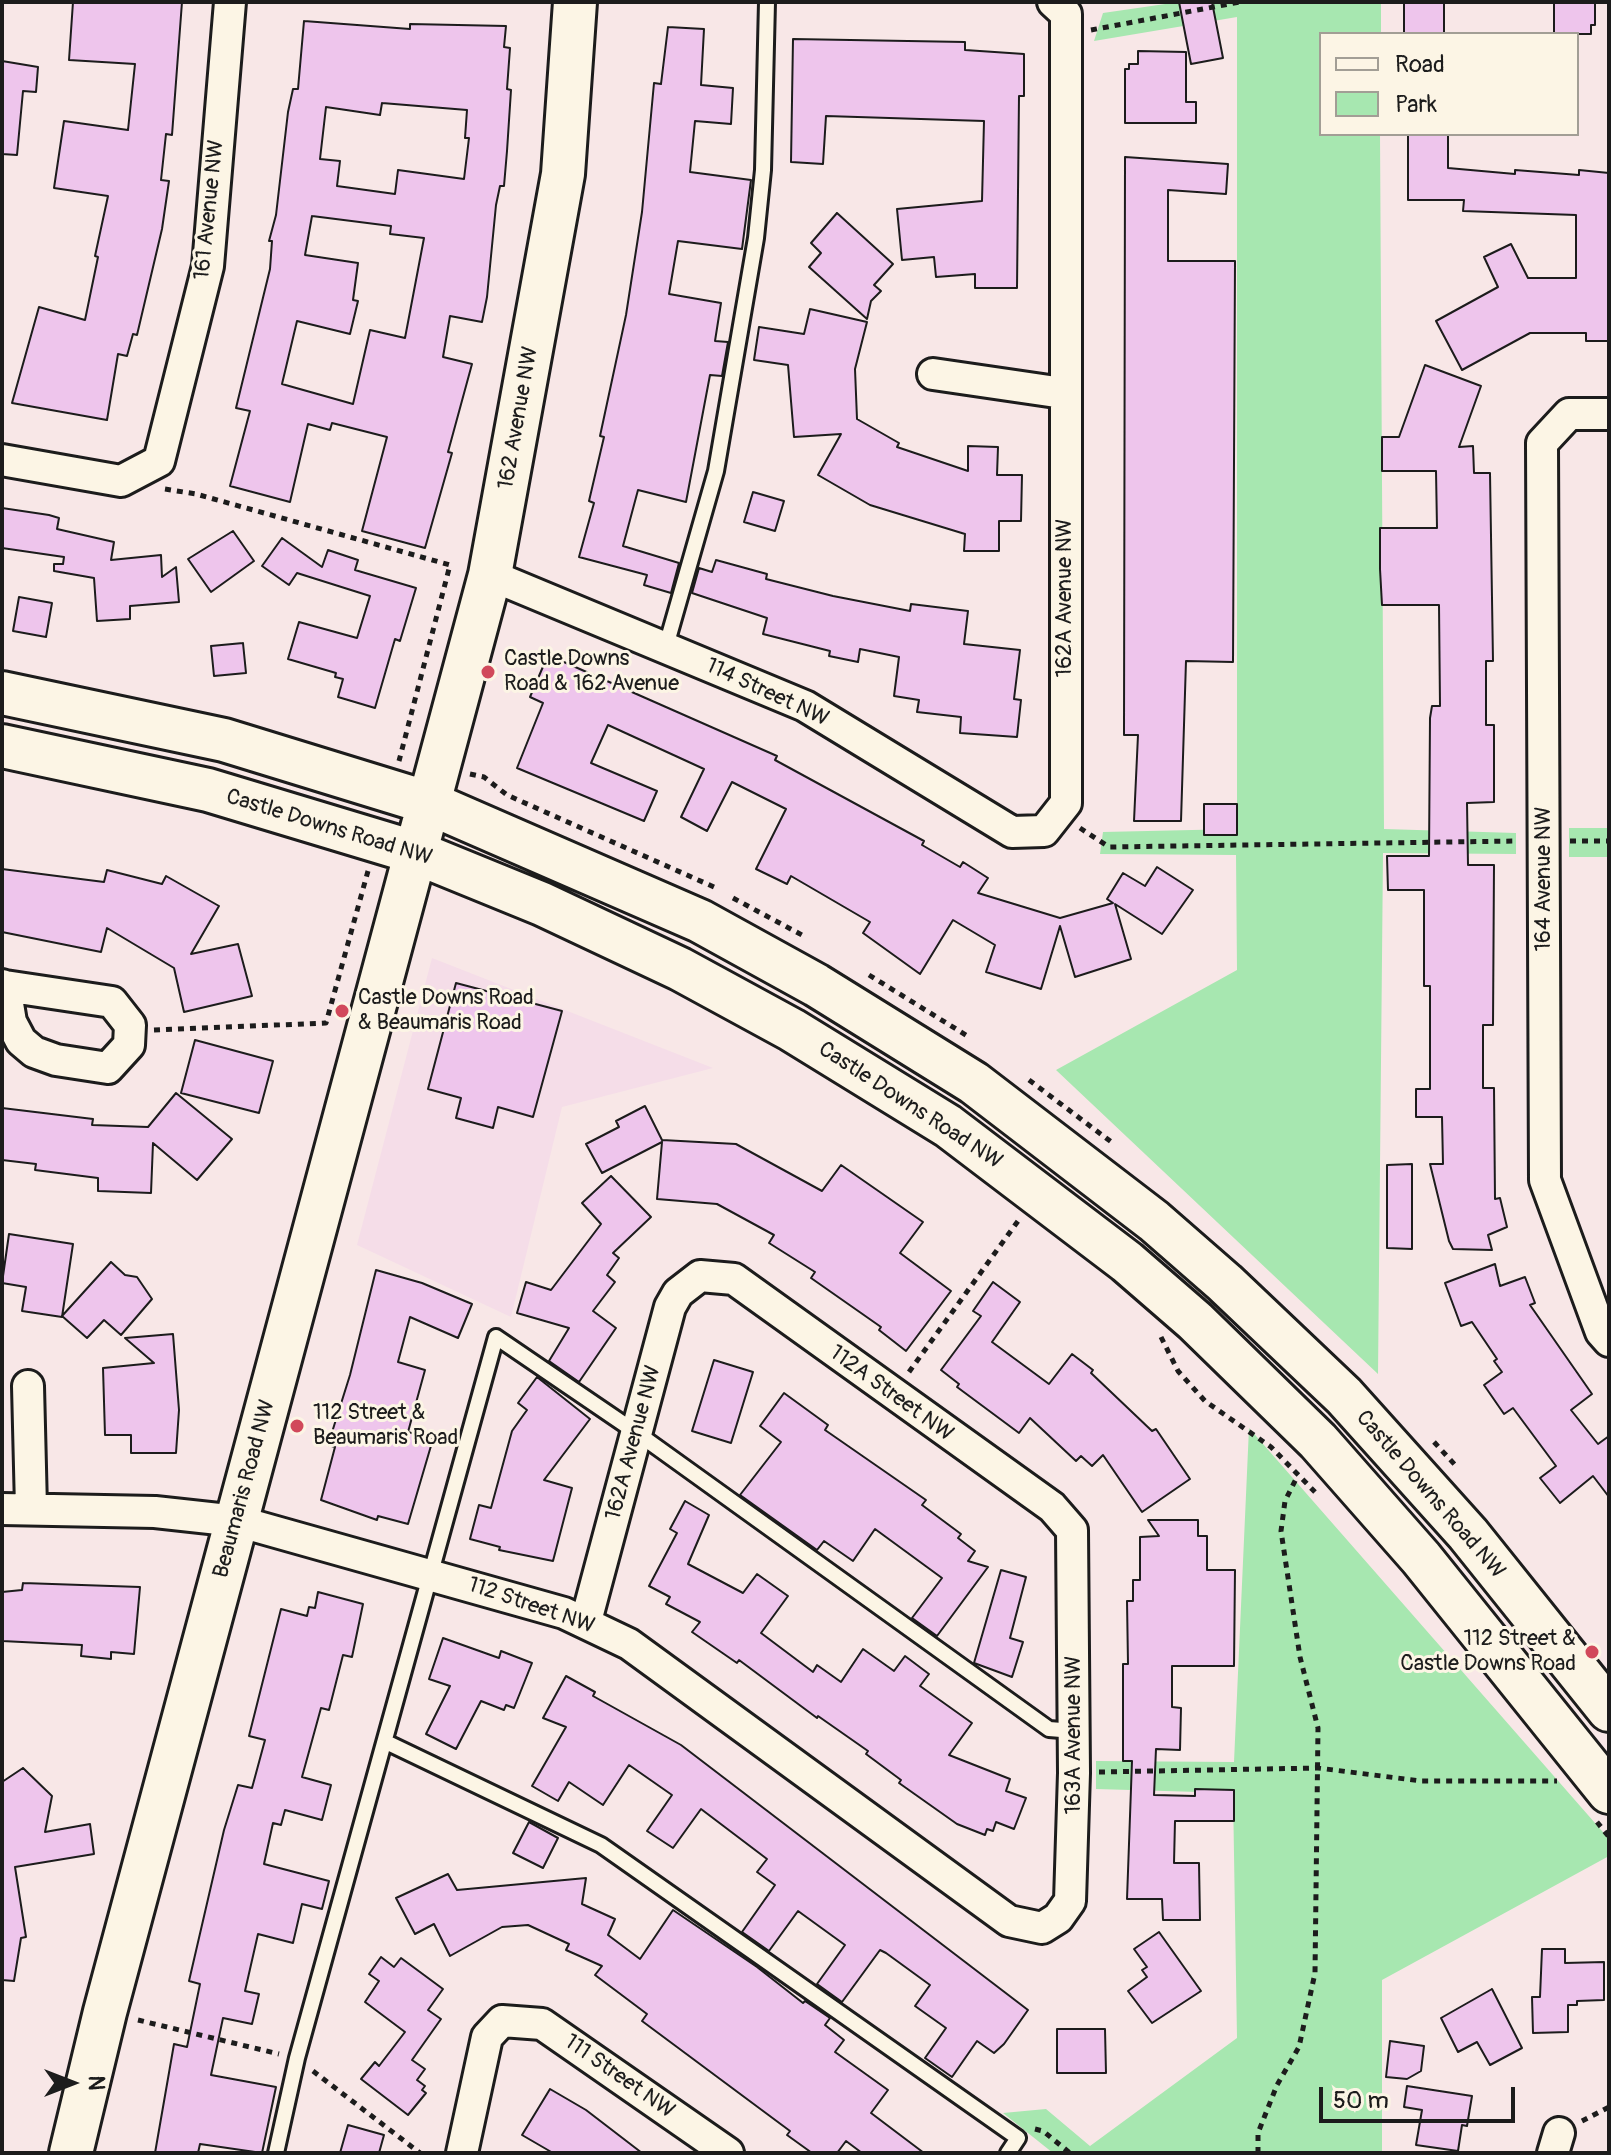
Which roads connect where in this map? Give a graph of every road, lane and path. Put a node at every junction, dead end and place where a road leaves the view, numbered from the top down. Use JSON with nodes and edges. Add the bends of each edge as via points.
{"nodes":[{"id":1,"x":230,"y":2,"type":"edge"},
{"id":2,"x":575,"y":2,"type":"edge"},
{"id":3,"x":767,"y":2,"type":"edge"},
{"id":4,"x":1053,"y":2,"type":"edge"},
{"id":5,"x":1240,"y":2,"type":"edge"},
{"id":6,"x":1066,"y":34,"type":"junction"},
{"id":7,"x":933,"y":374,"type":"dead end"},
{"id":8,"x":1063,"y":393,"type":"junction"},
{"id":9,"x":1609,"y":414,"type":"edge"},
{"id":10,"x":2,"y":460,"type":"edge"},
{"id":11,"x":121,"y":481,"type":"junction"},
{"id":12,"x":490,"y":575,"type":"junction"},
{"id":13,"x":666,"y":646,"type":"junction"},
{"id":14,"x":2,"y":693,"type":"edge"},
{"id":15,"x":2,"y":746,"type":"edge"},
{"id":16,"x":399,"y":758,"type":"dead end"},
{"id":17,"x":1062,"y":808,"type":"junction"},
{"id":18,"x":423,"y":828,"type":"junction"},
{"id":19,"x":1544,"y":841,"type":"junction"},
{"id":20,"x":1609,"y":841,"type":"edge"},
{"id":21,"x":364,"y":885,"type":"dead end"},
{"id":22,"x":4,"y":986,"type":"edge"},
{"id":23,"x":129,"y":1034,"type":"junction"},
{"id":24,"x":1023,"y":1213,"type":"dead end"},
{"id":25,"x":1019,"y":1220,"type":"junction"},
{"id":26,"x":1030,"y":1228,"type":"dead end"},
{"id":27,"x":700,"y":1276,"type":"joint"},
{"id":28,"x":1156,"y":1330,"type":"dead end"},
{"id":29,"x":1609,"y":1341,"type":"edge"},
{"id":30,"x":28,"y":1386,"type":"dead end"},
{"id":31,"x":892,"y":1396,"type":"junction"},
{"id":32,"x":637,"y":1433,"type":"junction"},
{"id":33,"x":1297,"y":1477,"type":"junction"},
{"id":34,"x":1326,"y":1502,"type":"dead end"},
{"id":35,"x":16,"y":1508,"type":"edge"},
{"id":36,"x":237,"y":1521,"type":"junction"},
{"id":37,"x":1072,"y":1530,"type":"joint"},
{"id":38,"x":431,"y":1574,"type":"junction"},
{"id":39,"x":586,"y":1621,"type":"junction"},
{"id":40,"x":1609,"y":1710,"type":"edge"},
{"id":41,"x":1074,"y":1731,"type":"junction"},
{"id":42,"x":386,"y":1742,"type":"junction"},
{"id":43,"x":1318,"y":1768,"type":"junction"},
{"id":44,"x":1552,"y":1769,"type":"dead end"},
{"id":45,"x":1074,"y":1773,"type":"junction"},
{"id":46,"x":1600,"y":1803,"type":"edge"},
{"id":47,"x":1609,"y":1837,"type":"edge"},
{"id":48,"x":1042,"y":1928,"type":"joint"},
{"id":49,"x":105,"y":2012,"type":"junction"},
{"id":50,"x":297,"y":2058,"type":"junction"},
{"id":51,"x":1018,"y":2138,"type":"junction"},
{"id":52,"x":71,"y":2153,"type":"edge"},
{"id":53,"x":276,"y":2153,"type":"edge"},
{"id":54,"x":420,"y":2153,"type":"edge"},
{"id":55,"x":462,"y":2153,"type":"edge"},
{"id":56,"x":728,"y":2153,"type":"edge"},
{"id":57,"x":1008,"y":2153,"type":"edge"},
{"id":58,"x":1070,"y":2153,"type":"edge"},
{"id":59,"x":1258,"y":2153,"type":"edge"}],
"edges":[{"from":1,"to":11,"type":"street","name":"161 Avenue NW","via":[[208,266],[159,461]]},
{"from":2,"to":12,"type":"main road","name":"162 Avenue NW","via":[[563,174]]},
{"from":3,"to":13,"type":"lane","via":[[756,238],[716,471]]},
{"from":4,"to":6,"type":"street","name":"162A Avenue NW","via":[[1066,14]]},
{"from":5,"to":6,"type":"path"},
{"from":6,"to":8,"type":"street","name":"162A Avenue NW"},
{"from":7,"to":8,"type":"street"},
{"from":8,"to":17,"type":"street","name":"162A Avenue NW"},
{"from":9,"to":19,"type":"street","name":"164 Avenue NW","via":[[1569,414],[1542,443]]},
{"from":10,"to":11,"type":"street"},
{"from":11,"to":16,"type":"path","via":[[196,494],[450,565]]},
{"from":12,"to":13,"type":"street","name":"114 Street NW"},
{"from":12,"to":18,"type":"main road","name":"162 Avenue NW"},
{"from":13,"to":17,"type":"street","name":"114 Street NW","via":[[805,706],[1012,832],[1044,831]]},
{"from":14,"to":18,"type":"main road","name":"Castle Downs Road NW","via":[[224,740]]},
{"from":15,"to":18,"type":"main road","name":"Castle Downs Road NW"},
{"from":17,"to":19,"type":"path","via":[[1109,847]]},
{"from":18,"to":36,"type":"main road","name":"Beaumaris Road NW"},
{"from":18,"to":40,"type":"main road","name":"Castle Downs Road NW","via":[[700,921],[974,1083],[1070,1153],[1225,1283],[1344,1396],[1468,1534]]},
{"from":18,"to":46,"type":"main road","name":"Castle Downs Road NW","via":[[542,904],[680,969],[792,1030],[948,1126],[1127,1262],[1318,1441],[1421,1558]]},
{"from":19,"to":20,"type":"path"},
{"from":19,"to":29,"type":"street","name":"164 Avenue NW","via":[[1545,1180],[1601,1332]]},
{"from":21,"to":23,"type":"path","via":[[326,1023]]},
{"from":22,"to":23,"type":"street","via":[[112,1002],[130,1025]]},
{"from":22,"to":23,"type":"street","via":[[11,1022],[34,1052],[108,1068],[129,1045]]},
{"from":24,"to":25,"type":"path"},
{"from":25,"to":26,"type":"path"},
{"from":25,"to":31,"type":"path"},
{"from":27,"to":31,"type":"street","name":"112A Street NW","via":[[734,1279]]},
{"from":27,"to":32,"type":"street","name":"162A Avenue NW","via":[[670,1307]]},
{"from":28,"to":33,"type":"path","via":[[1178,1371],[1205,1401],[1271,1447]]},
{"from":30,"to":35,"type":"street","name":"112 Street NW"},
{"from":31,"to":37,"type":"street","name":"112A Street NW","via":[[1052,1507]]},
{"from":32,"to":38,"type":"lane","via":[[496,1337]]},
{"from":32,"to":39,"type":"street","name":"162A Avenue NW"},
{"from":32,"to":41,"type":"lane","via":[[1049,1729]]},
{"from":33,"to":34,"type":"path"},
{"from":33,"to":43,"type":"path","via":[[1285,1501],[1281,1531],[1297,1643],[1318,1728]]},
{"from":35,"to":36,"type":"street","name":"112 Street NW","via":[[155,1512]]},
{"from":36,"to":38,"type":"street","name":"112 Street NW"},
{"from":36,"to":49,"type":"main road","name":"Beaumaris Road NW"},
{"from":37,"to":41,"type":"street","name":"163A Avenue NW"},
{"from":38,"to":39,"type":"street","name":"112 Street NW"},
{"from":38,"to":42,"type":"lane"},
{"from":39,"to":48,"type":"street","name":"112 Street NW","via":[[629,1644],[1009,1921]]},
{"from":41,"to":45,"type":"street","name":"163A Avenue NW"},
{"from":42,"to":50,"type":"lane"},
{"from":42,"to":51,"type":"lane","via":[[601,1845]]},
{"from":43,"to":44,"type":"path","via":[[1412,1781],[1562,1781]]},
{"from":43,"to":45,"type":"path"},
{"from":43,"to":59,"type":"path","via":[[1315,1973],[1299,2047],[1258,2133]]},
{"from":45,"to":48,"type":"street","name":"163A Avenue NW","via":[[1070,1901]]},
{"from":46,"to":47,"type":"path"},
{"from":49,"to":50,"type":"path"},
{"from":49,"to":52,"type":"main road","name":"Beaumaris Road NW"},
{"from":50,"to":53,"type":"lane"},
{"from":50,"to":54,"type":"path"},
{"from":51,"to":57,"type":"lane"},
{"from":51,"to":58,"type":"path","via":[[1029,2128],[1043,2131]]},
{"from":55,"to":56,"type":"street","name":"111 Street NW","via":[[487,2037],[502,2021],[542,2024]]}]}
